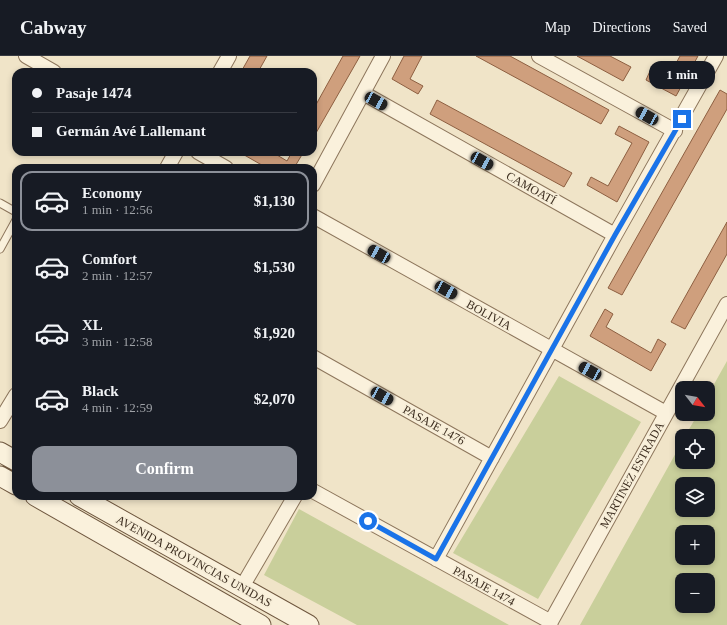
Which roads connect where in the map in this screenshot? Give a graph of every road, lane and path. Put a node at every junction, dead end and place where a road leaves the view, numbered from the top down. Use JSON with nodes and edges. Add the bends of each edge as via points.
{"nodes":[{"id":1,"x":26,"y":56,"type":"edge"},
{"id":2,"x":229,"y":56,"type":"edge"},
{"id":3,"x":383,"y":56,"type":"edge"},
{"id":4,"x":539,"y":56,"type":"edge"},
{"id":5,"x":716,"y":56,"type":"edge"},
{"id":6,"x":50,"y":65,"type":"edge"},
{"id":7,"x":222,"y":68,"type":"edge"},
{"id":8,"x":363,"y":93,"type":"junction"},
{"id":9,"x":675,"y":131,"type":"junction"},
{"id":10,"x":205,"y":156,"type":"edge"},
{"id":11,"x":219,"y":164,"type":"edge"},
{"id":12,"x":317,"y":178,"type":"edge"},
{"id":13,"x":0,"y":203,"type":"edge"},
{"id":14,"x":12,"y":210,"type":"edge"},
{"id":15,"x":317,"y":218,"type":"edge"},
{"id":16,"x":12,"y":227,"type":"edge"},
{"id":17,"x":615,"y":235,"type":"junction"},
{"id":18,"x":0,"y":249,"type":"edge"},
{"id":19,"x":727,"y":304,"type":"edge"},
{"id":20,"x":552,"y":350,"type":"junction"},
{"id":21,"x":317,"y":359,"type":"edge"},
{"id":22,"x":12,"y":402,"type":"edge"},
{"id":23,"x":666,"y":413,"type":"junction"},
{"id":24,"x":0,"y":421,"type":"edge"},
{"id":25,"x":0,"y":452,"type":"edge"},
{"id":26,"x":492,"y":458,"type":"junction"},
{"id":27,"x":12,"y":459,"type":"edge"},
{"id":28,"x":0,"y":476,"type":"edge"},
{"id":29,"x":12,"y":483,"type":"edge"},
{"id":30,"x":317,"y":493,"type":"edge"},
{"id":31,"x":42,"y":500,"type":"edge"},
{"id":32,"x":86,"y":500,"type":"edge"},
{"id":33,"x":293,"y":500,"type":"edge"},
{"id":34,"x":436,"y":559,"type":"junction"},
{"id":35,"x":242,"y":587,"type":"junction"},
{"id":36,"x":550,"y":624,"type":"edge"},
{"id":37,"x":261,"y":625,"type":"edge"},
{"id":38,"x":309,"y":625,"type":"edge"}],
"edges":[{"from":1,"to":6,"type":"street"},
{"from":2,"to":7,"type":"street"},
{"from":3,"to":8,"type":"street"},
{"from":4,"to":9,"type":"street"},
{"from":5,"to":9,"type":"street"},
{"from":8,"to":12,"type":"street"},
{"from":8,"to":17,"type":"street","name":"CAMOATÍ"},
{"from":9,"to":17,"type":"street"},
{"from":10,"to":11,"type":"street"},
{"from":13,"to":14,"type":"lane"},
{"from":15,"to":20,"type":"street","name":"BOLIVIA"},
{"from":16,"to":18,"type":"lane"},
{"from":17,"to":20,"type":"street"},
{"from":19,"to":23,"type":"street","name":"MARTINEZ ESTRADA"},
{"from":20,"to":23,"type":"street","name":"BOLIVIA"},
{"from":20,"to":26,"type":"street"},
{"from":21,"to":26,"type":"street","name":"PASAJE 1476"},
{"from":22,"to":24,"type":"street"},
{"from":23,"to":36,"type":"street","name":"MARTINEZ ESTRADA"},
{"from":25,"to":27,"type":"main road"},
{"from":26,"to":34,"type":"street"},
{"from":28,"to":29,"type":"main road"},
{"from":30,"to":34,"type":"street","name":"PASAJE 1474"},
{"from":31,"to":37,"type":"main road","name":"AVENIDA PROVINCIAS UNIDAS"},
{"from":32,"to":35,"type":"main road","name":"AVENIDA PROVINCIAS UNIDAS"},
{"from":33,"to":35,"type":"street"},
{"from":34,"to":36,"type":"street","name":"PASAJE 1474"},
{"from":35,"to":38,"type":"main road","name":"AVENIDA PROVINCIAS UNIDAS"}]}
